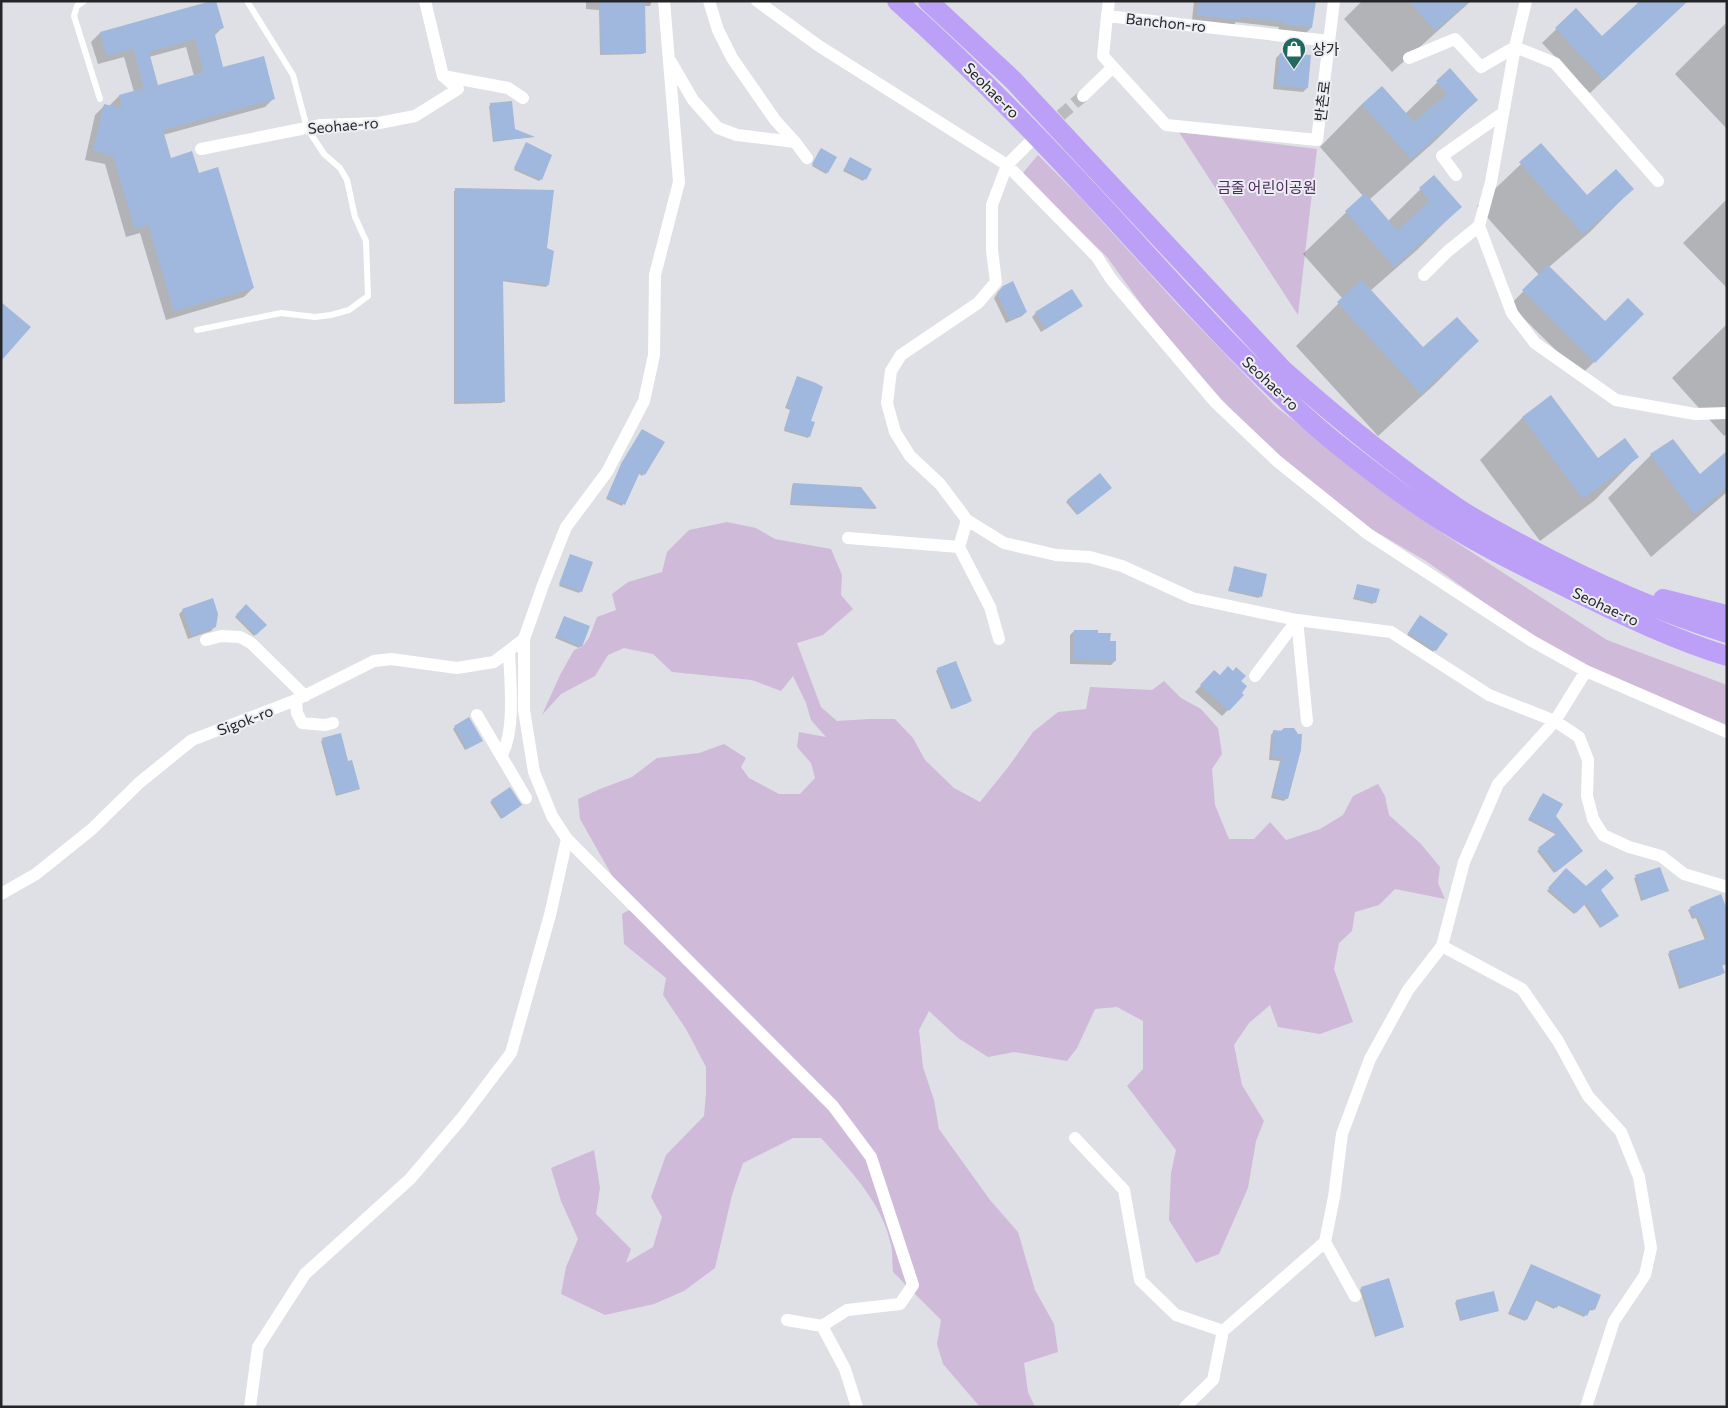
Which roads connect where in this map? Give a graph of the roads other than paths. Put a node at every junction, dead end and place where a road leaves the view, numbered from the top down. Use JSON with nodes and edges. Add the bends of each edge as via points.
{"nodes":[{"id":1,"x":84,"y":1,"type":"edge"},
{"id":2,"x":247,"y":1,"type":"edge"},
{"id":3,"x":425,"y":1,"type":"edge"},
{"id":4,"x":664,"y":1,"type":"edge"},
{"id":5,"x":709,"y":1,"type":"edge"},
{"id":6,"x":757,"y":1,"type":"edge"},
{"id":7,"x":897,"y":1,"type":"edge"},
{"id":8,"x":928,"y":1,"type":"edge"},
{"id":9,"x":1109,"y":1,"type":"edge"},
{"id":10,"x":1334,"y":1,"type":"edge"},
{"id":11,"x":1526,"y":1,"type":"edge"},
{"id":12,"x":1107,"y":16,"type":"junction"},
{"id":13,"x":1329,"y":41,"type":"junction"},
{"id":14,"x":1515,"y":47,"type":"junction"},
{"id":15,"x":1409,"y":58,"type":"dead end"},
{"id":16,"x":669,"y":59,"type":"junction"},
{"id":17,"x":1113,"y":67,"type":"junction"},
{"id":18,"x":443,"y":76,"type":"junction"},
{"id":19,"x":1083,"y":96,"type":"tunnel mouth"},
{"id":20,"x":524,"y":98,"type":"dead end"},
{"id":21,"x":100,"y":99,"type":"dead end"},
{"id":22,"x":1503,"y":113,"type":"junction"},
{"id":23,"x":307,"y":128,"type":"junction"},
{"id":24,"x":1317,"y":140,"type":"joint"},
{"id":25,"x":795,"y":142,"type":"junction"},
{"id":26,"x":1030,"y":142,"type":"dead end"},
{"id":27,"x":201,"y":149,"type":"dead end"},
{"id":28,"x":807,"y":158,"type":"dead end"},
{"id":29,"x":1006,"y":165,"type":"junction"},
{"id":30,"x":1456,"y":175,"type":"dead end"},
{"id":31,"x":1658,"y":181,"type":"dead end"},
{"id":32,"x":1480,"y":226,"type":"junction"},
{"id":33,"x":1424,"y":275,"type":"dead end"},
{"id":34,"x":197,"y":330,"type":"dead end"},
{"id":35,"x":1727,"y":413,"type":"edge"},
{"id":36,"x":967,"y":520,"type":"junction"},
{"id":37,"x":848,"y":538,"type":"dead end"},
{"id":38,"x":959,"y":547,"type":"junction"},
{"id":39,"x":1554,"y":562,"type":"junction"},
{"id":40,"x":1622,"y":614,"type":"junction"},
{"id":41,"x":1727,"y":615,"type":"edge"},
{"id":42,"x":1297,"y":620,"type":"junction"},
{"id":43,"x":1727,"y":633,"type":"edge"},
{"id":44,"x":524,"y":638,"type":"junction"},
{"id":45,"x":999,"y":638,"type":"dead end"},
{"id":46,"x":206,"y":640,"type":"dead end"},
{"id":47,"x":509,"y":651,"type":"junction"},
{"id":48,"x":1727,"y":656,"type":"edge"},
{"id":49,"x":1727,"y":665,"type":"edge"},
{"id":50,"x":1586,"y":671,"type":"junction"},
{"id":51,"x":1255,"y":676,"type":"dead end"},
{"id":52,"x":300,"y":698,"type":"junction"},
{"id":53,"x":477,"y":715,"type":"dead end"},
{"id":54,"x":1307,"y":721,"type":"dead end"},
{"id":55,"x":1555,"y":721,"type":"junction"},
{"id":56,"x":333,"y":723,"type":"dead end"},
{"id":57,"x":1727,"y":732,"type":"edge"},
{"id":58,"x":501,"y":756,"type":"junction"},
{"id":59,"x":526,"y":798,"type":"dead end"},
{"id":60,"x":567,"y":838,"type":"junction"},
{"id":61,"x":1727,"y":887,"type":"edge"},
{"id":62,"x":1,"y":894,"type":"edge"},
{"id":63,"x":1442,"y":946,"type":"junction"},
{"id":64,"x":1075,"y":1138,"type":"dead end"},
{"id":65,"x":1325,"y":1242,"type":"junction"},
{"id":66,"x":1355,"y":1296,"type":"dead end"},
{"id":67,"x":787,"y":1320,"type":"dead end"},
{"id":68,"x":822,"y":1326,"type":"junction"},
{"id":69,"x":1223,"y":1331,"type":"junction"},
{"id":70,"x":250,"y":1407,"type":"edge"},
{"id":71,"x":857,"y":1407,"type":"edge"},
{"id":72,"x":1185,"y":1407,"type":"edge"},
{"id":73,"x":1586,"y":1407,"type":"edge"}],
"edges":[{"from":1,"to":21,"type":"lane","via":[[77,6],[74,16]]},
{"from":2,"to":23,"type":"lane","via":[[293,75]]},
{"from":3,"to":18,"type":"street","name":"Seohae-ro"},
{"from":4,"to":16,"type":"street"},
{"from":5,"to":25,"type":"street","via":[[718,30],[732,58],[775,120]]},
{"from":6,"to":29,"type":"street","via":[[819,46]]},
{"from":7,"to":40,"type":"highway","name":"Seohae-ro","via":[[1004,101],[1202,315],[1331,439],[1428,512],[1490,549]]},
{"from":8,"to":39,"type":"highway","name":"Seohae-ro","via":[[1013,80],[1283,370],[1409,474],[1458,508]]},
{"from":9,"to":12,"type":"street"},
{"from":10,"to":13,"type":"street","name":"반촌로"},
{"from":11,"to":14,"type":"street"},
{"from":12,"to":13,"type":"street","name":"Banchon-ro"},
{"from":12,"to":17,"type":"street","name":"Banchon-ro","via":[[1103,56]]},
{"from":13,"to":24,"type":"street","name":"반촌로"},
{"from":14,"to":15,"type":"street","via":[[1482,67],[1455,39]]},
{"from":14,"to":22,"type":"street"},
{"from":14,"to":31,"type":"street","via":[[1555,63]]},
{"from":16,"to":25,"type":"street","via":[[693,100],[718,128],[737,135]]},
{"from":16,"to":44,"type":"street","via":[[679,182],[655,275],[654,355],[644,401],[607,472],[566,527]]},
{"from":17,"to":19,"type":"street"},
{"from":17,"to":24,"type":"street","name":"Banchon-ro","via":[[1166,124]]},
{"from":18,"to":20,"type":"street","via":[[508,88]]},
{"from":18,"to":23,"type":"street","name":"Seohae-ro","via":[[458,89],[415,116],[380,123]]},
{"from":22,"to":30,"type":"street","via":[[1442,156]]},
{"from":22,"to":32,"type":"street"},
{"from":23,"to":27,"type":"street","name":"Seohae-ro"},
{"from":23,"to":34,"type":"lane","via":[[347,180],[355,217],[366,241],[368,296],[349,310],[331,315],[315,317],[281,313]]},
{"from":25,"to":28,"type":"street"},
{"from":26,"to":29,"type":"street"},
{"from":29,"to":36,"type":"street","via":[[992,205],[996,282],[978,303],[901,355],[891,371],[888,403],[895,432],[910,456],[940,484]]},
{"from":29,"to":50,"type":"street","via":[[1097,257],[1111,279],[1216,403],[1277,461],[1368,534],[1532,641]]},
{"from":32,"to":33,"type":"street"},
{"from":32,"to":35,"type":"street","via":[[1512,314],[1535,343],[1616,400],[1695,414]]},
{"from":36,"to":38,"type":"street"},
{"from":36,"to":42,"type":"street","via":[[1004,543],[1056,555],[1090,557],[1122,566],[1192,598]]},
{"from":37,"to":38,"type":"street"},
{"from":38,"to":45,"type":"street","via":[[990,607]]},
{"from":39,"to":41,"type":"highway","via":[[1640,593]]},
{"from":39,"to":43,"type":"highway","name":"Seohae-ro","via":[[1636,601]]},
{"from":40,"to":48,"type":"highway","name":"Seohae-ro"},
{"from":40,"to":49,"type":"highway"},
{"from":42,"to":51,"type":"street"},
{"from":42,"to":54,"type":"street"},
{"from":42,"to":55,"type":"street","via":[[1392,632],[1489,695]]},
{"from":44,"to":47,"type":"street","name":"Sigok-ro"},
{"from":44,"to":60,"type":"street","via":[[524,710],[534,772],[552,816]]},
{"from":46,"to":52,"type":"street","via":[[221,636],[240,637],[251,643]]},
{"from":47,"to":52,"type":"street","name":"Sigok-ro","via":[[494,662],[457,668],[391,659],[374,661]]},
{"from":47,"to":58,"type":"street","via":[[509,739]]},
{"from":50,"to":55,"type":"street"},
{"from":50,"to":57,"type":"street"},
{"from":52,"to":56,"type":"street","via":[[297,713],[302,723]]},
{"from":52,"to":62,"type":"street","name":"Sigok-ro","via":[[192,740],[139,783],[78,841],[36,874]]},
{"from":53,"to":58,"type":"street"},
{"from":55,"to":61,"type":"street","via":[[1579,737],[1588,760],[1586,796],[1593,819],[1603,835],[1660,856],[1684,874]]},
{"from":55,"to":63,"type":"street","via":[[1498,784],[1464,862]]},
{"from":58,"to":59,"type":"street"},
{"from":60,"to":68,"type":"street","via":[[833,1106],[871,1157],[913,1285],[900,1304],[846,1310]]},
{"from":60,"to":70,"type":"street","via":[[550,915],[511,1053],[410,1180],[305,1274],[258,1347]]},
{"from":63,"to":65,"type":"street","via":[[1408,990],[1370,1059],[1342,1134]]},
{"from":63,"to":73,"type":"street","via":[[1522,989],[1558,1041],[1588,1096],[1621,1132],[1639,1177],[1651,1248],[1645,1275],[1614,1321]]},
{"from":64,"to":69,"type":"street","via":[[1124,1190],[1140,1280],[1176,1315]]},
{"from":65,"to":66,"type":"street"},
{"from":65,"to":69,"type":"street"},
{"from":67,"to":68,"type":"street"},
{"from":68,"to":71,"type":"street","via":[[845,1369]]},
{"from":69,"to":72,"type":"street","via":[[1213,1380]]}]}
